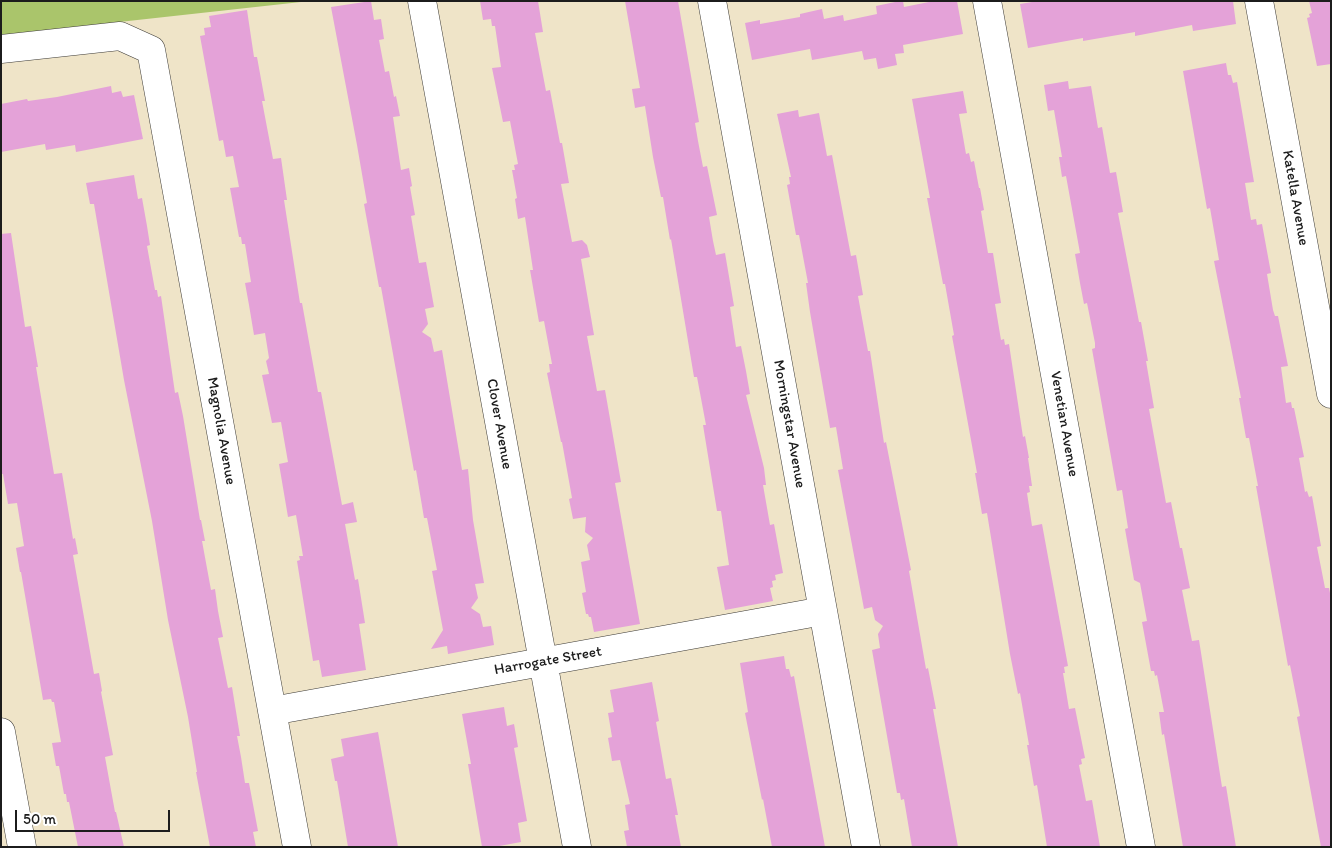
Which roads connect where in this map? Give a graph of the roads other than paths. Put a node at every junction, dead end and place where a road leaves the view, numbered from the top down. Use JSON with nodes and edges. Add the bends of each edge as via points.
{"nodes":[{"id":1,"x":422,"y":1,"type":"edge"},
{"id":2,"x":712,"y":1,"type":"edge"},
{"id":3,"x":987,"y":1,"type":"edge"},
{"id":4,"x":1259,"y":1,"type":"edge"},
{"id":5,"x":1,"y":50,"type":"edge"},
{"id":6,"x":1331,"y":394,"type":"edge"},
{"id":7,"x":823,"y":612,"type":"junction"},
{"id":8,"x":542,"y":662,"type":"junction"},
{"id":9,"x":272,"y":711,"type":"junction"},
{"id":10,"x":1,"y":732,"type":"edge"},
{"id":11,"x":22,"y":847,"type":"edge"},
{"id":12,"x":297,"y":847,"type":"edge"},
{"id":13,"x":577,"y":847,"type":"edge"},
{"id":14,"x":866,"y":847,"type":"edge"},
{"id":15,"x":1141,"y":847,"type":"edge"}],
"edges":[{"from":1,"to":8,"type":"street","name":"Clover Avenue"},
{"from":2,"to":7,"type":"street","name":"Morningstar Avenue"},
{"from":3,"to":15,"type":"street","name":"Venetian Avenue"},
{"from":4,"to":6,"type":"street","name":"Katella Avenue"},
{"from":5,"to":9,"type":"street","name":"Magnolia Avenue","via":[[120,36],[152,50]]},
{"from":7,"to":8,"type":"street","name":"Harrogate Street"},
{"from":7,"to":14,"type":"street","name":"Morningstar Avenue"},
{"from":8,"to":9,"type":"street","name":"Harrogate Street"},
{"from":8,"to":13,"type":"street","name":"Clover Avenue"},
{"from":9,"to":12,"type":"street","name":"Magnolia Avenue"},
{"from":10,"to":11,"type":"street"}]}
